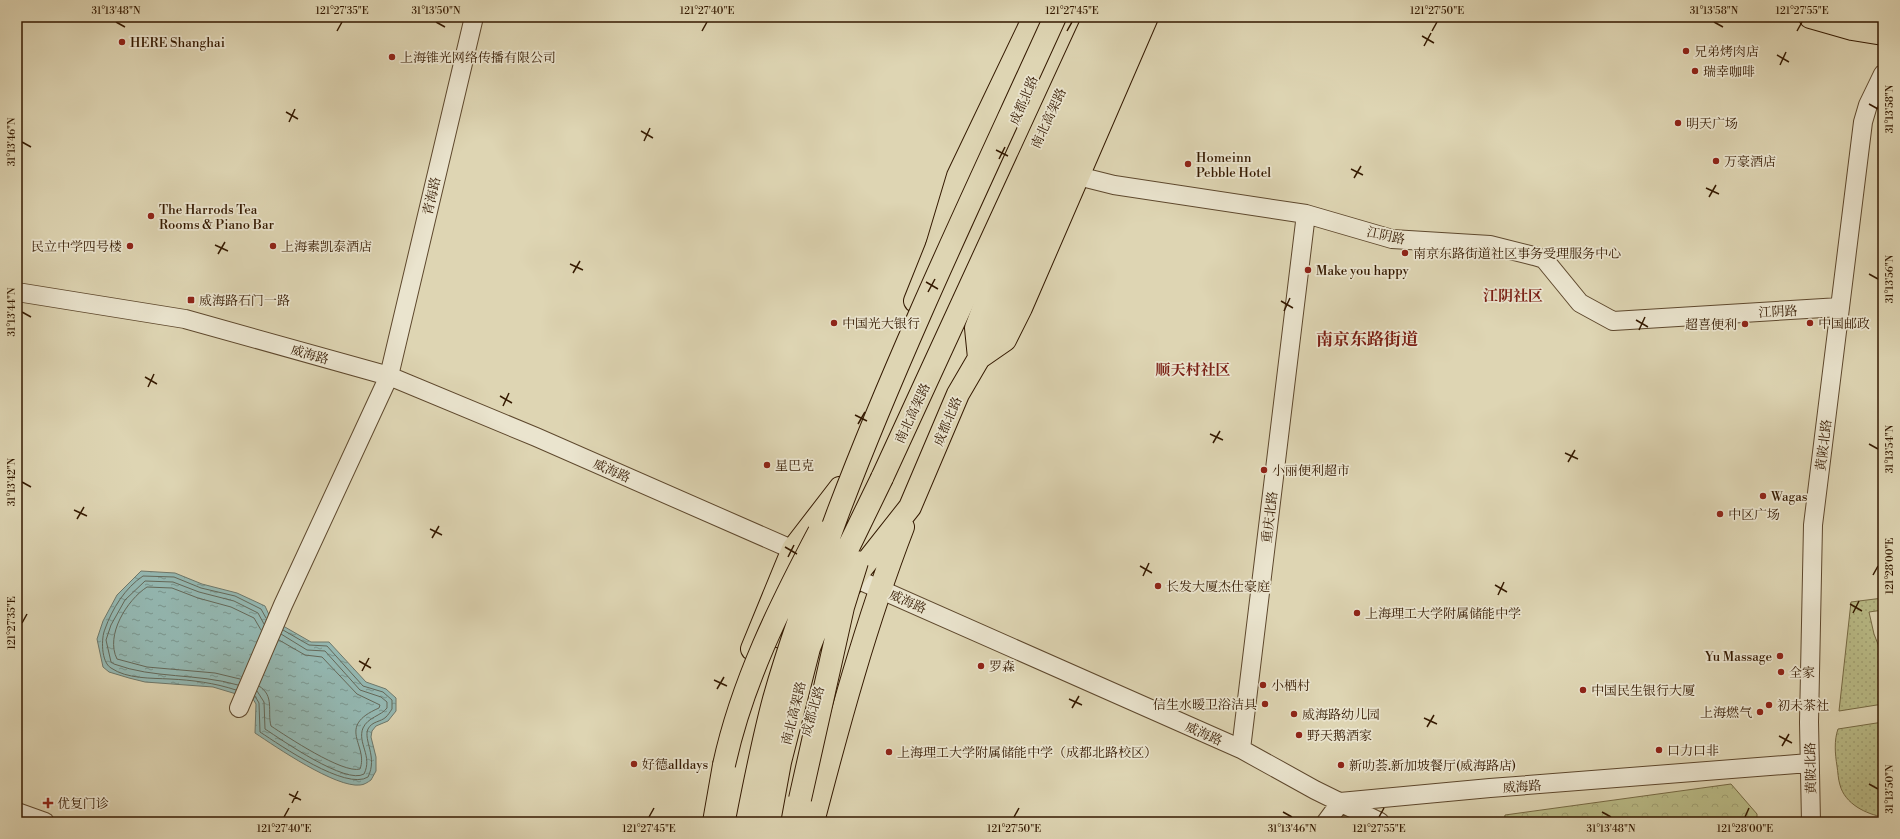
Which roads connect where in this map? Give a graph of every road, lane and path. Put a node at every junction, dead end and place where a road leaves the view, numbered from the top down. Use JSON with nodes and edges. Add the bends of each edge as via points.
{"nodes":[{"id":1,"x":474,"y":17,"type":"edge"},
{"id":2,"x":1034,"y":17,"type":"edge"},
{"id":3,"x":1045,"y":17,"type":"edge"},
{"id":4,"x":1056,"y":17,"type":"edge"},
{"id":5,"x":1094,"y":17,"type":"edge"},
{"id":6,"x":1108,"y":17,"type":"edge"},
{"id":7,"x":1127,"y":17,"type":"edge"},
{"id":8,"x":1147,"y":17,"type":"edge"},
{"id":9,"x":1810,"y":17,"type":"edge"},
{"id":10,"x":1883,"y":34,"type":"edge"},
{"id":11,"x":1883,"y":74,"type":"edge"},
{"id":12,"x":1078,"y":176,"type":"junction"},
{"id":13,"x":1306,"y":214,"type":"junction"},
{"id":14,"x":937,"y":246,"type":"junction"},
{"id":15,"x":17,"y":292,"type":"edge"},
{"id":16,"x":1840,"y":307,"type":"junction"},
{"id":17,"x":979,"y":358,"type":"junction"},
{"id":18,"x":389,"y":376,"type":"junction"},
{"id":19,"x":865,"y":442,"type":"junction"},
{"id":20,"x":882,"y":478,"type":"junction"},
{"id":21,"x":840,"y":488,"type":"junction"},
{"id":22,"x":910,"y":507,"type":"junction"},
{"id":23,"x":793,"y":549,"type":"junction"},
{"id":24,"x":814,"y":560,"type":"junction"},
{"id":25,"x":854,"y":578,"type":"junction"},
{"id":26,"x":879,"y":589,"type":"junction"},
{"id":27,"x":789,"y":621,"type":"junction"},
{"id":28,"x":736,"y":689,"type":"junction"},
{"id":29,"x":240,"y":705,"type":"dead end"},
{"id":30,"x":1241,"y":749,"type":"junction"},
{"id":31,"x":1809,"y":763,"type":"junction"},
{"id":32,"x":1340,"y":802,"type":"junction"},
{"id":33,"x":17,"y":812,"type":"edge"},
{"id":34,"x":45,"y":822,"type":"edge"},
{"id":35,"x":705,"y":822,"type":"edge"},
{"id":36,"x":714,"y":822,"type":"edge"},
{"id":37,"x":732,"y":822,"type":"edge"},
{"id":38,"x":747,"y":822,"type":"edge"},
{"id":39,"x":769,"y":822,"type":"edge"},
{"id":40,"x":782,"y":822,"type":"edge"},
{"id":41,"x":796,"y":822,"type":"edge"},
{"id":42,"x":813,"y":822,"type":"edge"},
{"id":43,"x":1326,"y":822,"type":"edge"},
{"id":44,"x":1380,"y":822,"type":"edge"},
{"id":45,"x":1810,"y":822,"type":"edge"}],
"edges":[{"from":1,"to":18,"type":"street","name":"青海路"},
{"from":2,"to":14,"type":"main road","via":[[958,176]]},
{"from":3,"to":14,"type":"main road","via":[[979,164]]},
{"from":4,"to":14,"type":"main road","name":"成都北路","via":[[974,214]]},
{"from":4,"to":19,"type":"main road","name":"南北高架路","bridge":true},
{"from":5,"to":20,"type":"main road","name":"南北高架路"},
{"from":6,"to":17,"type":"main road","via":[[1011,235],[976,328]]},
{"from":7,"to":17,"type":"main road","name":"成都北路"},
{"from":8,"to":12,"type":"main road"},
{"from":9,"to":10,"type":"main road","via":[[1852,29]]},
{"from":11,"to":16,"type":"street","name":"黄陂北路","via":[[1863,122]]},
{"from":12,"to":13,"type":"street","name":"江阴路","via":[[1114,185]]},
{"from":12,"to":17,"type":"main road","via":[[1005,340]]},
{"from":13,"to":16,"type":"street","name":"江阴路","via":[[1392,239],[1490,245],[1544,259],[1580,303],[1613,321]]},
{"from":13,"to":30,"type":"street","name":"重庆北路"},
{"from":14,"to":21,"type":"main road","name":"成都北路"},
{"from":15,"to":18,"type":"street","name":"威海路","via":[[185,319]]},
{"from":16,"to":31,"type":"street","name":"黄陂北路","via":[[1814,525]]},
{"from":17,"to":22,"type":"main road","name":"成都北路","via":[[958,394]]},
{"from":18,"to":23,"type":"street","name":"威海路"},
{"from":18,"to":29,"type":"street","name":"青海路","via":[[283,605]]},
{"from":19,"to":36,"type":"main road","bridge":true,"via":[[796,575],[753,670],[729,743]]},
{"from":19,"to":38,"type":"main road","name":"南北高架路","bridge":true,"via":[[805,603],[774,698]]},
{"from":20,"to":39,"type":"main road","name":"南北高架路","bridge":true,"via":[[848,548],[809,648],[780,762]]},
{"from":20,"to":41,"type":"main road","bridge":true,"via":[[843,607]]},
{"from":21,"to":23,"type":"main road"},
{"from":21,"to":24,"type":"main road","name":"成都北路"},
{"from":22,"to":25,"type":"main road","name":"成都北路"},
{"from":22,"to":26,"type":"main road"},
{"from":23,"to":24,"type":"street","name":"威海路"},
{"from":23,"to":28,"type":"main road"},
{"from":24,"to":25,"type":"street","name":"威海路"},
{"from":24,"to":27,"type":"main road","name":"成都北路"},
{"from":25,"to":26,"type":"street","name":"威海路"},
{"from":25,"to":40,"type":"main road","name":"成都北路","via":[[829,651],[794,770]]},
{"from":26,"to":30,"type":"street","name":"威海路"},
{"from":26,"to":42,"type":"main road"},
{"from":27,"to":28,"type":"main road"},
{"from":27,"to":37,"type":"main road","name":"成都北路","via":[[761,700]]},
{"from":28,"to":35,"type":"main road"},
{"from":30,"to":32,"type":"street","name":"威海路"},
{"from":31,"to":32,"type":"street","name":"威海路"},
{"from":31,"to":45,"type":"street","name":"黄陂北路"},
{"from":32,"to":43,"type":"street"},
{"from":32,"to":44,"type":"street"},
{"from":33,"to":34,"type":"street"}]}
